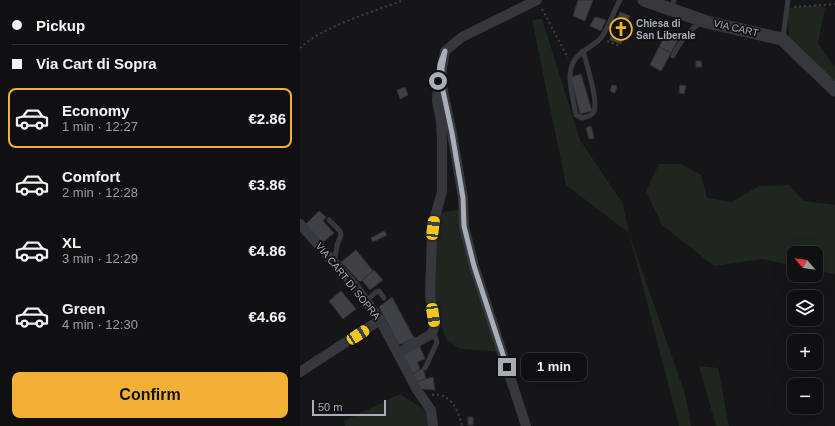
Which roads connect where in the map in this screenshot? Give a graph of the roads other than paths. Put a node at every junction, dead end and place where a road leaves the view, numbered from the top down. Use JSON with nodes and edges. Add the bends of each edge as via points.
{"nodes":[{"id":1,"x":537,"y":0,"type":"edge"},
{"id":2,"x":620,"y":0,"type":"edge"},
{"id":3,"x":644,"y":0,"type":"edge"},
{"id":4,"x":788,"y":0,"type":"edge"},
{"id":5,"x":672,"y":5,"type":"edge"},
{"id":6,"x":704,"y":21,"type":"junction"},
{"id":7,"x":782,"y":39,"type":"junction"},
{"id":8,"x":445,"y":51,"type":"junction"},
{"id":9,"x":583,"y":52,"type":"junction"},
{"id":10,"x":672,"y":56,"type":"dead end"},
{"id":11,"x":835,"y":90,"type":"edge"},
{"id":12,"x":329,"y":220,"type":"dead end"},
{"id":13,"x":300,"y":224,"type":"edge"},
{"id":14,"x":332,"y":261,"type":"junction"},
{"id":15,"x":384,"y":298,"type":"dead end"},
{"id":16,"x":366,"y":301,"type":"junction"},
{"id":17,"x":380,"y":320,"type":"junction"},
{"id":18,"x":433,"y":331,"type":"junction"},
{"id":19,"x":398,"y":353,"type":"junction"},
{"id":20,"x":425,"y":368,"type":"dead end"},
{"id":21,"x":300,"y":372,"type":"edge"},
{"id":22,"x":433,"y":426,"type":"edge"},
{"id":23,"x":526,"y":426,"type":"edge"}],
"edges":[{"from":1,"to":8,"type":"street","via":[[462,37]]},
{"from":2,"to":9,"type":"lane","via":[[600,38]]},
{"from":3,"to":5,"type":"street","name":"VIA CART"},
{"from":4,"to":7,"type":"lane"},
{"from":5,"to":6,"type":"street","name":"VIA CART"},
{"from":6,"to":7,"type":"street","name":"VIA CART"},
{"from":6,"to":10,"type":"lane","via":[[682,38]]},
{"from":7,"to":11,"type":"street"},
{"from":8,"to":18,"type":"street","via":[[440,64],[437,101],[441,121],[443,165],[442,192],[434,220],[430,265],[430,295],[435,325]]},
{"from":8,"to":23,"type":"street","via":[[442,68],[443,91],[463,198],[464,226],[474,266]]},
{"from":9,"to":9,"type":"lane","via":[[575,58],[569,72],[576,115],[582,118],[592,115],[595,111],[594,92]]},
{"from":12,"to":14,"type":"lane","via":[[341,236],[336,257]]},
{"from":13,"to":14,"type":"street","name":"VIA CART DI SOPRA"},
{"from":14,"to":16,"type":"street","name":"VIA CART DI SOPRA"},
{"from":15,"to":16,"type":"lane","via":[[380,291]]},
{"from":16,"to":17,"type":"street","name":"VIA CART DI SOPRA"},
{"from":17,"to":19,"type":"street","name":"VIA CART DI SOPRA"},
{"from":17,"to":21,"type":"street"},
{"from":18,"to":19,"type":"street","via":[[426,338]]},
{"from":18,"to":20,"type":"lane","via":[[436,342]]},
{"from":19,"to":22,"type":"street","name":"VIA CART DI SOPRA","via":[[417,390],[431,410]]}]}
